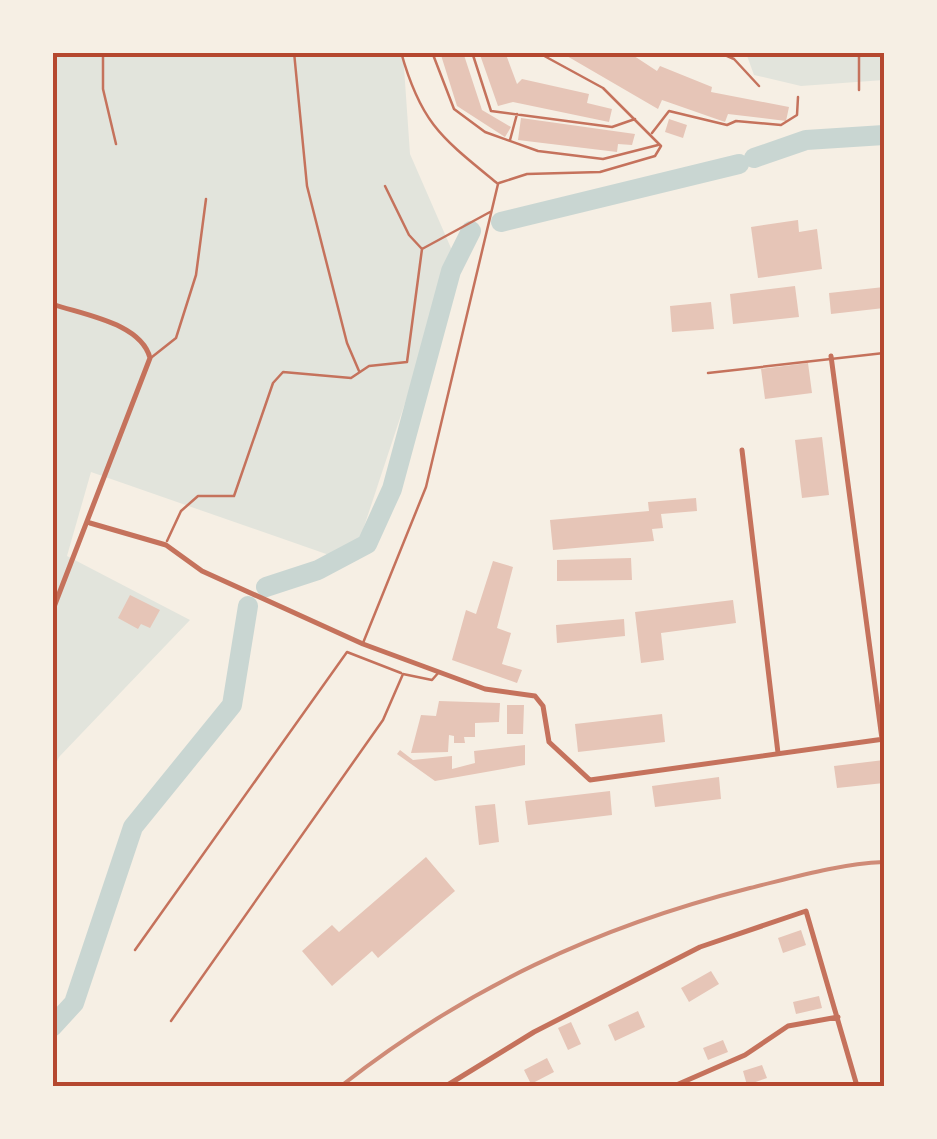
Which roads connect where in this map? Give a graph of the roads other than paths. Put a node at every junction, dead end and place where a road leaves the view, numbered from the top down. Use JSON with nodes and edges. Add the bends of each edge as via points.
{"nodes":[{"id":1,"x":103,"y":52,"type":"edge"},
{"id":2,"x":294,"y":52,"type":"edge"},
{"id":3,"x":401,"y":52,"type":"edge"},
{"id":4,"x":432,"y":52,"type":"edge"},
{"id":5,"x":472,"y":52,"type":"edge"},
{"id":6,"x":537,"y":52,"type":"edge"},
{"id":7,"x":718,"y":52,"type":"edge"},
{"id":8,"x":736,"y":52,"type":"edge"},
{"id":9,"x":860,"y":52,"type":"edge"},
{"id":10,"x":734,"y":59,"type":"junction"},
{"id":11,"x":759,"y":86,"type":"dead end"},
{"id":12,"x":859,"y":90,"type":"dead end"},
{"id":13,"x":798,"y":97,"type":"dead end"},
{"id":14,"x":517,"y":112,"type":"junction"},
{"id":15,"x":636,"y":119,"type":"junction"},
{"id":16,"x":651,"y":134,"type":"junction"},
{"id":17,"x":509,"y":142,"type":"junction"},
{"id":18,"x":116,"y":144,"type":"dead end"},
{"id":19,"x":659,"y":144,"type":"junction"},
{"id":20,"x":498,"y":184,"type":"junction"},
{"id":21,"x":385,"y":186,"type":"dead end"},
{"id":22,"x":206,"y":199,"type":"dead end"},
{"id":23,"x":491,"y":212,"type":"junction"},
{"id":24,"x":422,"y":249,"type":"junction"},
{"id":25,"x":52,"y":304,"type":"edge"},
{"id":26,"x":884,"y":353,"type":"edge"},
{"id":27,"x":831,"y":356,"type":"junction"},
{"id":28,"x":150,"y":358,"type":"junction"},
{"id":29,"x":359,"y":372,"type":"junction"},
{"id":30,"x":708,"y":374,"type":"dead end"},
{"id":31,"x":742,"y":450,"type":"dead end"},
{"id":32,"x":90,"y":524,"type":"junction"},
{"id":33,"x":166,"y":545,"type":"junction"},
{"id":34,"x":52,"y":612,"type":"edge"},
{"id":35,"x":363,"y":644,"type":"junction"},
{"id":36,"x":438,"y":672,"type":"junction"},
{"id":37,"x":402,"y":674,"type":"junction"},
{"id":38,"x":883,"y":739,"type":"edge"},
{"id":39,"x":778,"y":753,"type":"junction"},
{"id":40,"x":135,"y":950,"type":"dead end"},
{"id":41,"x":838,"y":1017,"type":"junction"},
{"id":42,"x":171,"y":1021,"type":"dead end"},
{"id":43,"x":446,"y":1086,"type":"edge"},
{"id":44,"x":674,"y":1086,"type":"edge"},
{"id":45,"x":857,"y":1086,"type":"edge"}],
"edges":[{"from":1,"to":18,"type":"lane","via":[[103,89]]},
{"from":2,"to":29,"type":"lane","via":[[307,186]]},
{"from":3,"to":20,"type":"lane","via":[[414,97],[439,136]]},
{"from":4,"to":17,"type":"lane","via":[[454,109]]},
{"from":5,"to":14,"type":"lane","via":[[492,111]]},
{"from":6,"to":15,"type":"lane","via":[[602,88]]},
{"from":7,"to":10,"type":"lane"},
{"from":8,"to":10,"type":"lane"},
{"from":9,"to":12,"type":"lane"},
{"from":10,"to":11,"type":"lane"},
{"from":13,"to":16,"type":"lane","via":[[797,115],[782,126],[727,125],[669,111]]},
{"from":14,"to":15,"type":"lane","via":[[612,127]]},
{"from":14,"to":17,"type":"lane"},
{"from":15,"to":16,"type":"lane"},
{"from":16,"to":19,"type":"lane"},
{"from":17,"to":19,"type":"lane","via":[[602,159]]},
{"from":19,"to":20,"type":"lane","via":[[656,156],[600,172],[527,174]]},
{"from":20,"to":23,"type":"lane"},
{"from":21,"to":24,"type":"lane"},
{"from":22,"to":28,"type":"lane","via":[[196,275],[176,338]]},
{"from":23,"to":24,"type":"lane"},
{"from":23,"to":35,"type":"lane","via":[[426,487]]},
{"from":24,"to":29,"type":"lane","via":[[407,362]]},
{"from":25,"to":28,"type":"street","via":[[135,334]]},
{"from":26,"to":27,"type":"lane"},
{"from":27,"to":30,"type":"lane"},
{"from":27,"to":38,"type":"street"},
{"from":28,"to":32,"type":"street"},
{"from":29,"to":33,"type":"lane","via":[[331,380],[283,372],[273,382],[234,496],[198,496],[181,511]]},
{"from":31,"to":39,"type":"street"},
{"from":32,"to":33,"type":"street"},
{"from":32,"to":34,"type":"street"},
{"from":33,"to":35,"type":"street","via":[[202,571]]},
{"from":35,"to":36,"type":"street"},
{"from":36,"to":37,"type":"lane","via":[[432,680]]},
{"from":36,"to":39,"type":"street","via":[[485,689],[535,696],[549,742],[590,780]]},
{"from":37,"to":40,"type":"lane","via":[[347,652]]},
{"from":37,"to":42,"type":"lane","via":[[383,720]]},
{"from":38,"to":39,"type":"street"},
{"from":41,"to":43,"type":"street","via":[[806,911],[700,947],[534,1032]]},
{"from":41,"to":44,"type":"street","via":[[788,1026],[745,1055]]},
{"from":41,"to":45,"type":"street"}]}
